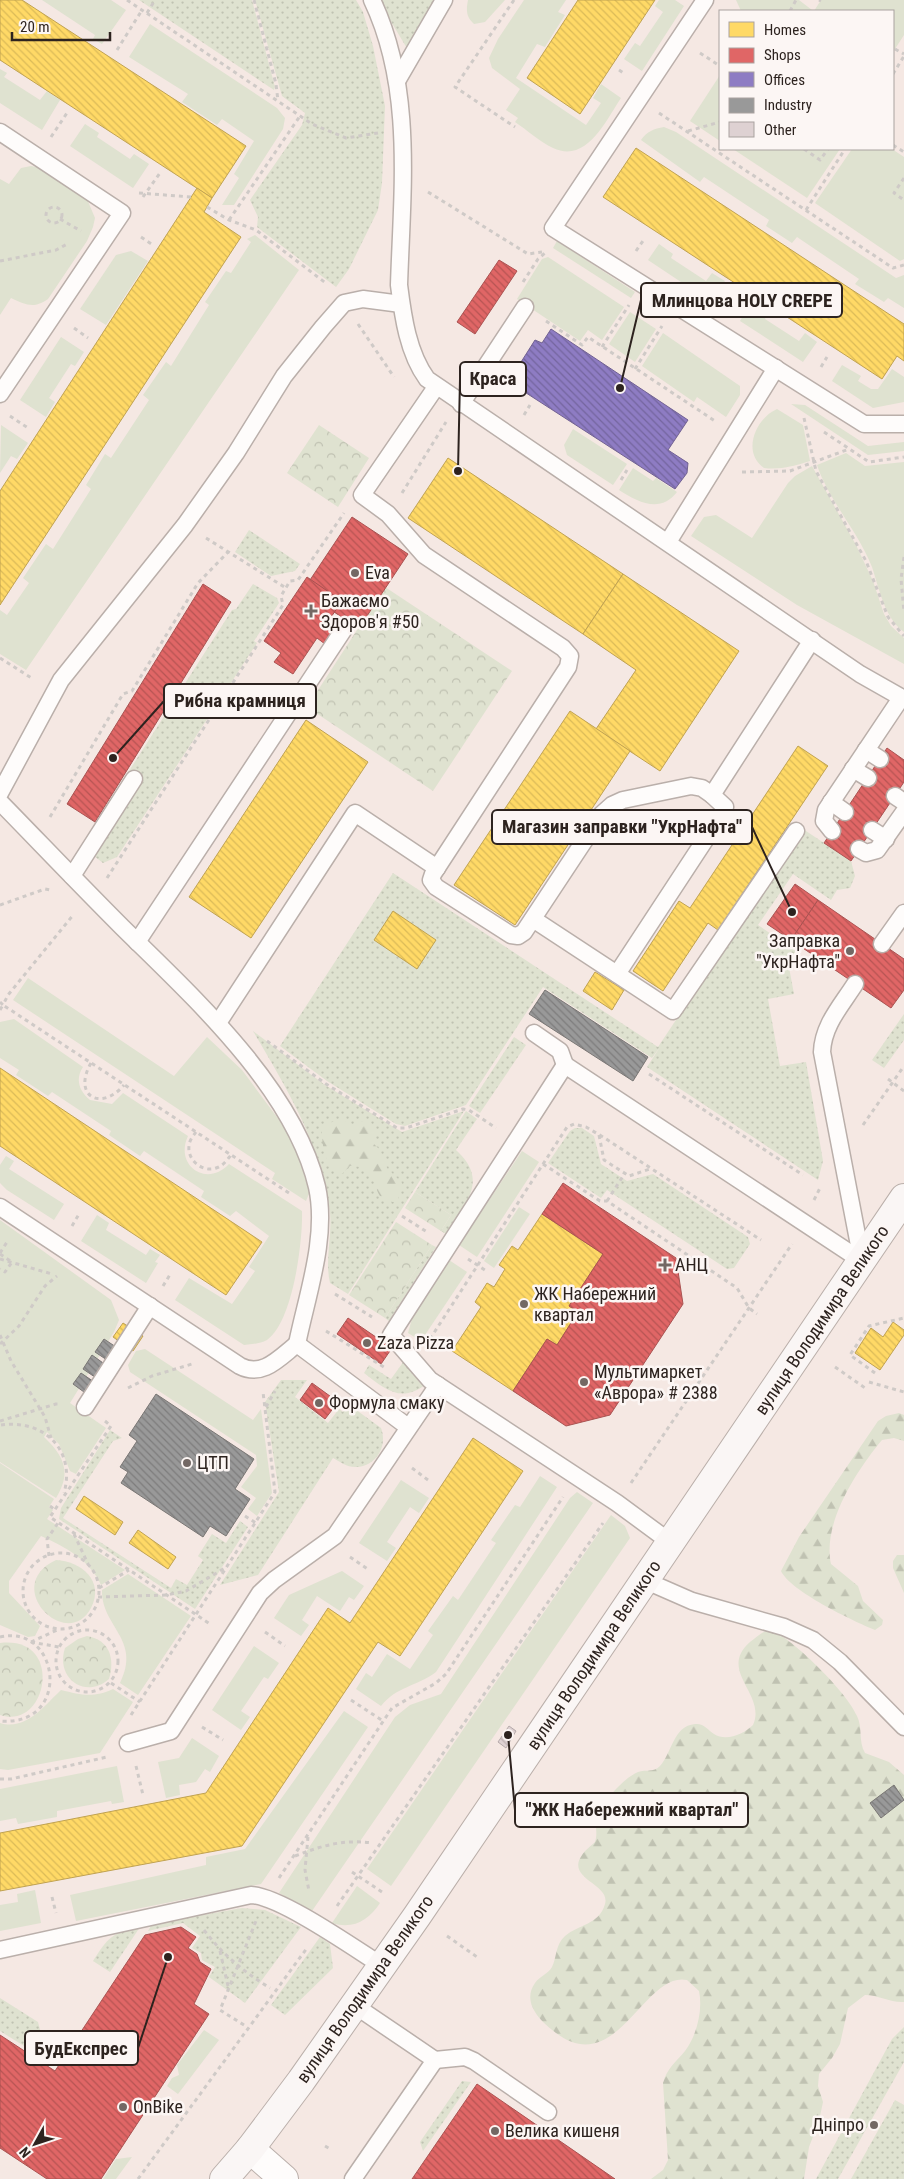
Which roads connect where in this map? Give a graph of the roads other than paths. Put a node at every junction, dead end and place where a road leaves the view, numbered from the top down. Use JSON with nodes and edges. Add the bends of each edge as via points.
{"nodes":[{"id":1,"x":372,"y":0,"type":"edge"},
{"id":2,"x":444,"y":0,"type":"edge"},
{"id":3,"x":704,"y":0,"type":"edge"},
{"id":4,"x":397,"y":81,"type":"junction"},
{"id":5,"x":0,"y":132,"type":"edge"},
{"id":6,"x":401,"y":304,"type":"junction"},
{"id":7,"x":525,"y":307,"type":"road end"},
{"id":8,"x":776,"y":368,"type":"junction"},
{"id":9,"x":436,"y":387,"type":"junction"},
{"id":10,"x":0,"y":394,"type":"edge"},
{"id":11,"x":462,"y":404,"type":"junction"},
{"id":12,"x":904,"y":424,"type":"edge"},
{"id":13,"x":668,"y":542,"type":"junction"},
{"id":14,"x":346,"y":626,"type":"dead end"},
{"id":15,"x":812,"y":640,"type":"junction"},
{"id":16,"x":902,"y":698,"type":"edge"},
{"id":17,"x":866,"y":750,"type":"junction"},
{"id":18,"x":880,"y":759,"type":"dead end"},
{"id":19,"x":853,"y":769,"type":"junction"},
{"id":20,"x":868,"y":778,"type":"dead end"},
{"id":21,"x":134,"y":779,"type":"dead end"},
{"id":22,"x":0,"y":793,"type":"edge"},
{"id":23,"x":712,"y":795,"type":"junction"},
{"id":24,"x":0,"y":802,"type":"edge"},
{"id":25,"x":831,"y":802,"type":"junction"},
{"id":26,"x":845,"y":812,"type":"dead end"},
{"id":27,"x":904,"y":812,"type":"edge"},
{"id":28,"x":796,"y":830,"type":"dead end"},
{"id":29,"x":872,"y":830,"type":"dead end"},
{"id":30,"x":832,"y":831,"type":"dead end"},
{"id":31,"x":886,"y":839,"type":"junction"},
{"id":32,"x":859,"y":849,"type":"dead end"},
{"id":33,"x":438,"y":868,"type":"junction"},
{"id":34,"x":72,"y":876,"type":"junction"},
{"id":35,"x":904,"y":913,"type":"edge"},
{"id":36,"x":532,"y":919,"type":"junction"},
{"id":37,"x":137,"y":942,"type":"junction"},
{"id":38,"x":882,"y":944,"type":"dead end"},
{"id":39,"x":617,"y":974,"type":"junction"},
{"id":40,"x":855,"y":984,"type":"dead end"},
{"id":41,"x":218,"y":1023,"type":"junction"},
{"id":42,"x":534,"y":1033,"type":"dead end"},
{"id":43,"x":565,"y":1065,"type":"junction"},
{"id":44,"x":904,"y":1198,"type":"edge"},
{"id":45,"x":0,"y":1207,"type":"edge"},
{"id":46,"x":862,"y":1261,"type":"junction"},
{"id":47,"x":154,"y":1300,"type":"junction"},
{"id":48,"x":297,"y":1344,"type":"junction"},
{"id":49,"x":438,"y":1385,"type":"junction"},
{"id":50,"x":85,"y":1407,"type":"road end"},
{"id":51,"x":408,"y":1427,"type":"junction"},
{"id":52,"x":670,"y":1542,"type":"junction"},
{"id":53,"x":644,"y":1580,"type":"junction"},
{"id":54,"x":904,"y":1727,"type":"edge"},
{"id":55,"x":128,"y":1743,"type":"road end"},
{"id":56,"x":0,"y":1950,"type":"edge"},
{"id":57,"x":381,"y":1965,"type":"junction"},
{"id":58,"x":354,"y":2005,"type":"junction"},
{"id":59,"x":435,"y":2060,"type":"junction"},
{"id":60,"x":548,"y":2112,"type":"dead end"},
{"id":61,"x":250,"y":2149,"type":"junction"},
{"id":62,"x":224,"y":2179,"type":"edge"},
{"id":63,"x":284,"y":2179,"type":"edge"},
{"id":64,"x":353,"y":2179,"type":"edge"}],
"edges":[{"from":1,"to":4,"type":"lane"},
{"from":2,"to":4,"type":"lane"},
{"from":3,"to":8,"type":"lane","via":[[553,228]]},
{"from":4,"to":6,"type":"lane","via":[[402,129]]},
{"from":5,"to":10,"type":"lane","via":[[122,213]]},
{"from":6,"to":9,"type":"lane","via":[[414,357]]},
{"from":6,"to":22,"type":"lane","via":[[363,299],[344,302],[284,376],[236,453],[185,525],[60,680]]},
{"from":7,"to":11,"type":"lane"},
{"from":8,"to":12,"type":"lane","via":[[864,424]]},
{"from":8,"to":13,"type":"lane"},
{"from":9,"to":11,"type":"lane"},
{"from":9,"to":33,"type":"lane","via":[[362,496],[388,514],[424,555],[564,648],[570,656],[568,667]]},
{"from":11,"to":13,"type":"lane"},
{"from":13,"to":15,"type":"lane"},
{"from":14,"to":37,"type":"lane"},
{"from":15,"to":16,"type":"lane","via":[[860,674]]},
{"from":15,"to":23,"type":"lane"},
{"from":16,"to":17,"type":"lane"},
{"from":17,"to":18,"type":"lane"},
{"from":17,"to":19,"type":"lane"},
{"from":19,"to":20,"type":"lane"},
{"from":19,"to":25,"type":"lane"},
{"from":21,"to":34,"type":"lane"},
{"from":23,"to":36,"type":"lane","via":[[691,786],[612,805],[602,814]]},
{"from":23,"to":39,"type":"lane","via":[[723,802],[724,811]]},
{"from":24,"to":34,"type":"lane"},
{"from":25,"to":26,"type":"lane"},
{"from":25,"to":30,"type":"lane","via":[[824,821]]},
{"from":27,"to":31,"type":"lane"},
{"from":28,"to":39,"type":"lane","via":[[673,1011]]},
{"from":29,"to":31,"type":"lane"},
{"from":31,"to":32,"type":"lane","via":[[872,853]]},
{"from":33,"to":36,"type":"lane","via":[[431,880],[436,887],[511,936],[518,936]]},
{"from":33,"to":41,"type":"lane","via":[[355,813]]},
{"from":34,"to":37,"type":"lane"},
{"from":35,"to":38,"type":"lane"},
{"from":36,"to":39,"type":"lane"},
{"from":37,"to":41,"type":"lane"},
{"from":40,"to":46,"type":"lane","via":[[828,1024],[822,1052]]},
{"from":41,"to":48,"type":"lane","via":[[272,1092],[298,1133],[317,1188],[317,1247]]},
{"from":42,"to":43,"type":"lane","via":[[560,1051]]},
{"from":43,"to":46,"type":"lane"},
{"from":43,"to":49,"type":"lane","via":[[392,1330],[391,1335],[401,1348]]},
{"from":44,"to":46,"type":"main road","name":"вулиця Володимира Великого"},
{"from":45,"to":47,"type":"lane"},
{"from":46,"to":52,"type":"main road","name":"вулиця Володимира Великого"},
{"from":47,"to":48,"type":"lane","via":[[248,1370],[260,1370]]},
{"from":47,"to":50,"type":"lane"},
{"from":48,"to":51,"type":"lane"},
{"from":49,"to":51,"type":"lane"},
{"from":49,"to":52,"type":"lane","via":[[617,1503]]},
{"from":51,"to":55,"type":"lane","via":[[335,1536],[267,1585],[171,1731]]},
{"from":52,"to":53,"type":"main road","name":"вулиця Володимира Великого"},
{"from":53,"to":54,"type":"lane","via":[[692,1600],[784,1627],[813,1640],[840,1662]]},
{"from":53,"to":57,"type":"main road","name":"вулиця Володимира Великого"},
{"from":56,"to":57,"type":"lane","via":[[244,1896],[258,1896],[319,1926]]},
{"from":57,"to":58,"type":"main road","name":"вулиця Володимира Великого"},
{"from":58,"to":59,"type":"lane"},
{"from":58,"to":61,"type":"main road","name":"вулиця Володимира Великого"},
{"from":59,"to":60,"type":"lane","via":[[465,2058],[474,2061]]},
{"from":59,"to":64,"type":"lane"},
{"from":61,"to":62,"type":"main road","name":"вулиця Володимира Великого"},
{"from":61,"to":63,"type":"street"}]}
